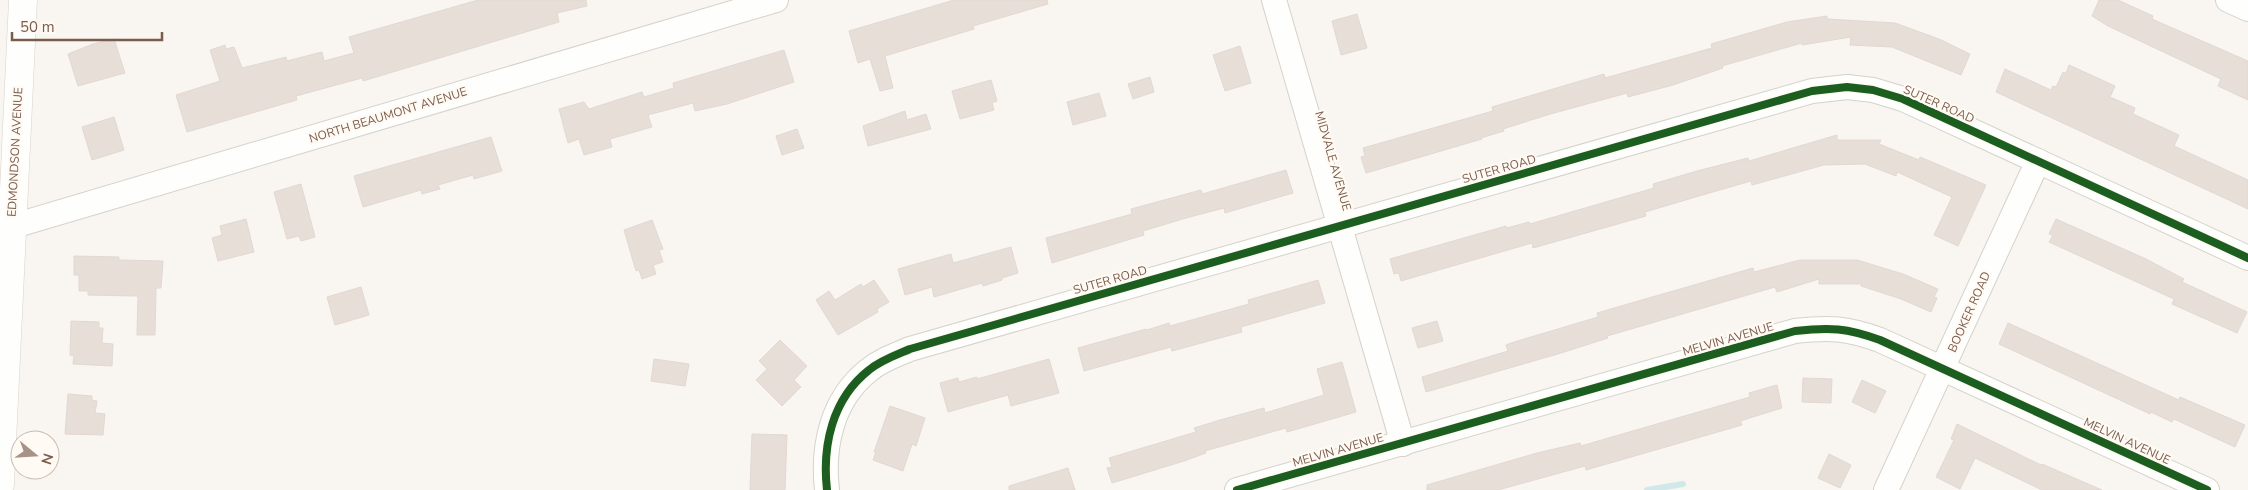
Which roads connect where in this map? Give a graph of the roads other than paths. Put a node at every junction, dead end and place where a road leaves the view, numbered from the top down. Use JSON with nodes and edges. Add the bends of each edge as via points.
{"nodes":[{"id":1,"x":23,"y":0,"type":"edge"},
{"id":2,"x":776,"y":0,"type":"edge"},
{"id":3,"x":1274,"y":0,"type":"edge"},
{"id":4,"x":2228,"y":0,"type":"edge"},
{"id":5,"x":2248,"y":9,"type":"edge"},
{"id":6,"x":2038,"y":160,"type":"junction"},
{"id":7,"x":1340,"y":226,"type":"junction"},
{"id":8,"x":6,"y":228,"type":"edge"},
{"id":9,"x":2248,"y":258,"type":"edge"},
{"id":10,"x":1943,"y":369,"type":"junction"},
{"id":11,"x":1403,"y":444,"type":"junction"},
{"id":12,"x":0,"y":484,"type":"edge"},
{"id":13,"x":826,"y":490,"type":"edge"},
{"id":14,"x":1237,"y":490,"type":"edge"},
{"id":15,"x":1886,"y":490,"type":"edge"},
{"id":16,"x":2206,"y":490,"type":"edge"}],
"edges":[{"from":1,"to":8,"type":"main road","name":"EDMONDSON AVENUE"},
{"from":2,"to":8,"type":"street","name":"NORTH BEAUMONT AVENUE"},
{"from":3,"to":7,"type":"street","name":"MIDVALE AVENUE"},
{"from":4,"to":5,"type":"street"},
{"from":6,"to":7,"type":"street","name":"SUTER ROAD","via":[[1904,99],[1847,87],[1812,91]]},
{"from":6,"to":9,"type":"street","name":"SUTER ROAD"},
{"from":6,"to":10,"type":"street","name":"BOOKER ROAD"},
{"from":7,"to":11,"type":"street","name":"MIDVALE AVENUE"},
{"from":7,"to":13,"type":"street","name":"SUTER ROAD","via":[[887,358],[868,370],[839,406],[826,452]]},
{"from":8,"to":12,"type":"main road","name":"EDMONDSON AVENUE"},
{"from":10,"to":11,"type":"street","name":"MELVIN AVENUE","via":[[1853,331],[1824,328],[1795,331]]},
{"from":10,"to":15,"type":"street","name":"BOOKER ROAD"},
{"from":10,"to":16,"type":"street","name":"MELVIN AVENUE"},
{"from":11,"to":14,"type":"street","name":"MELVIN AVENUE"}]}
